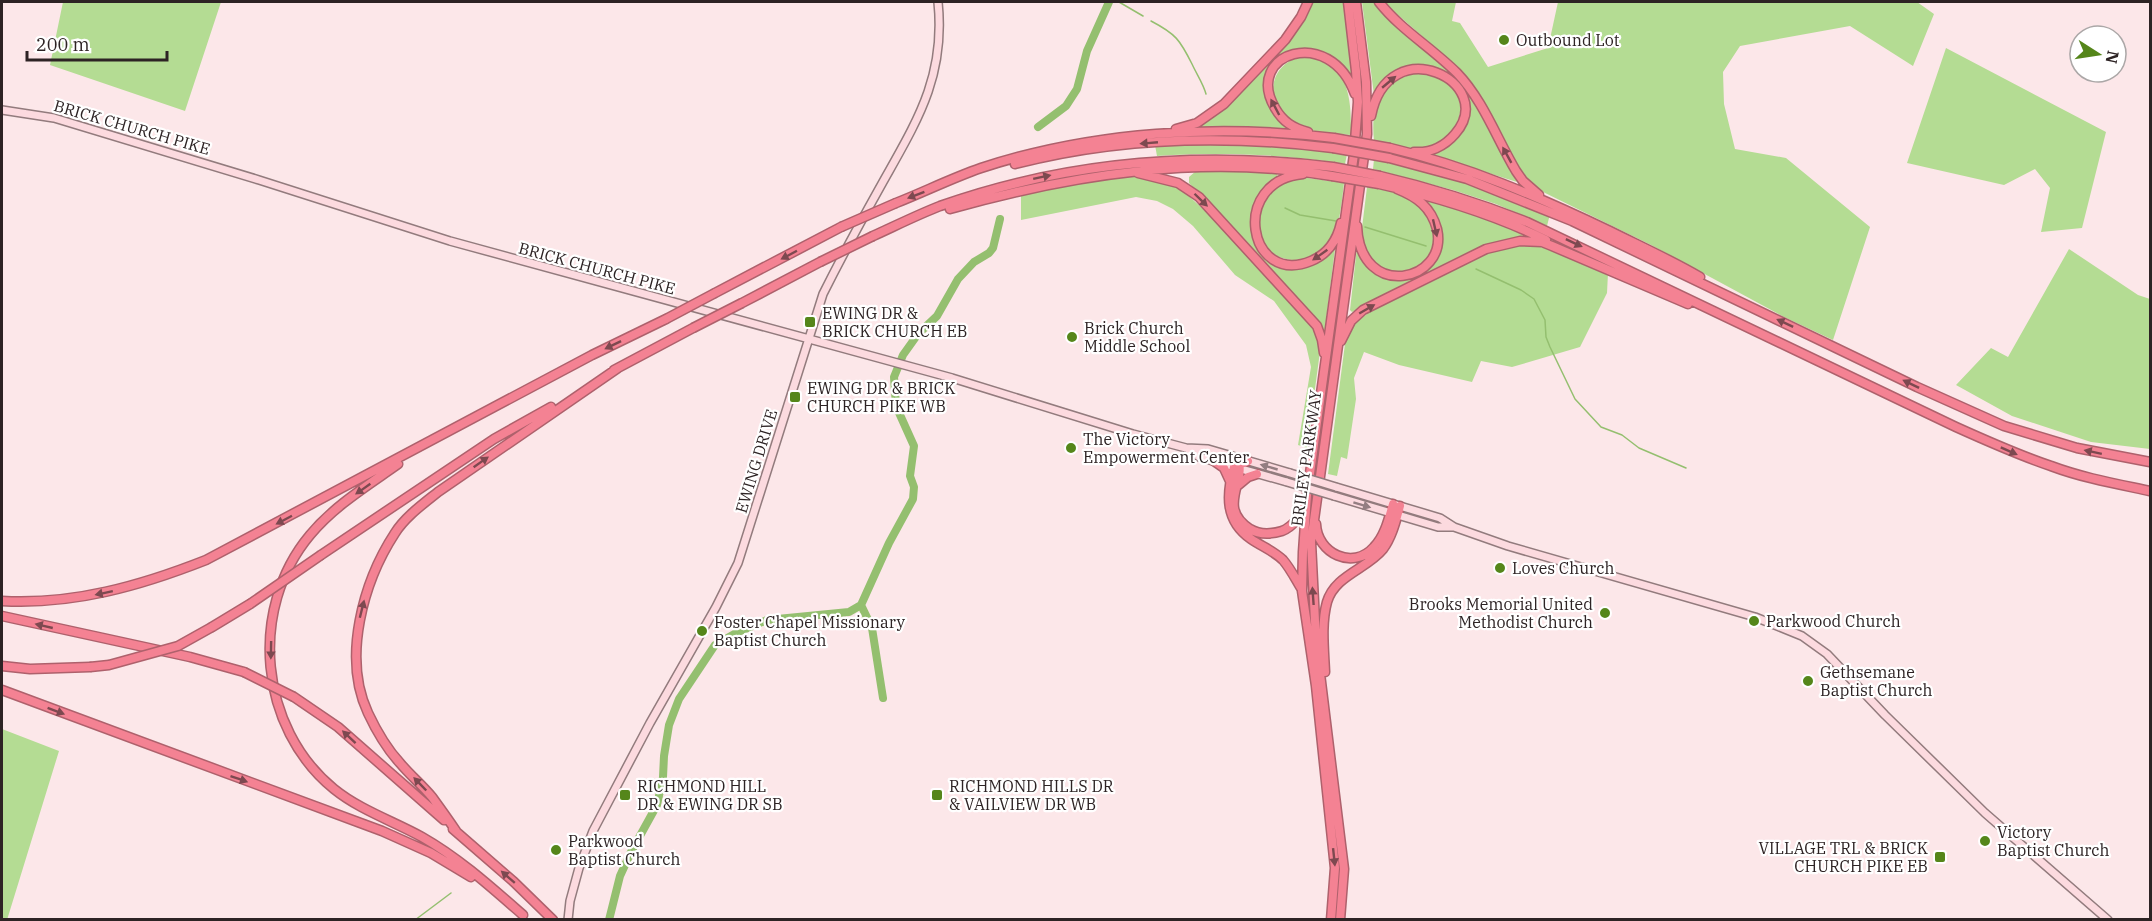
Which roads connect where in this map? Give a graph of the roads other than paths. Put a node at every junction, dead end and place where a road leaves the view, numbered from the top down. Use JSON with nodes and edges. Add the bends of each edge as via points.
{"nodes":[{"id":1,"x":938,"y":2,"type":"edge"},
{"id":2,"x":1308,"y":2,"type":"edge"},
{"id":3,"x":1348,"y":2,"type":"edge"},
{"id":4,"x":1356,"y":2,"type":"edge"},
{"id":5,"x":1379,"y":2,"type":"edge"},
{"id":6,"x":1358,"y":102,"type":"junction"},
{"id":7,"x":2,"y":110,"type":"edge"},
{"id":8,"x":1154,"y":133,"type":"junction"},
{"id":9,"x":1367,"y":134,"type":"junction"},
{"id":10,"x":1322,"y":136,"type":"junction"},
{"id":11,"x":1334,"y":143,"type":"junction"},
{"id":12,"x":1403,"y":151,"type":"junction"},
{"id":13,"x":1129,"y":171,"type":"junction"},
{"id":14,"x":1332,"y":172,"type":"junction"},
{"id":15,"x":1320,"y":174,"type":"junction"},
{"id":16,"x":1379,"y":180,"type":"junction"},
{"id":17,"x":1351,"y":185,"type":"junction"},
{"id":18,"x":936,"y":187,"type":"junction"},
{"id":19,"x":1397,"y":189,"type":"junction"},
{"id":20,"x":1358,"y":199,"type":"junction"},
{"id":21,"x":1544,"y":200,"type":"junction"},
{"id":22,"x":907,"y":221,"type":"junction"},
{"id":23,"x":1579,"y":256,"type":"junction"},
{"id":24,"x":1758,"y":310,"type":"junction"},
{"id":25,"x":1767,"y":336,"type":"junction"},
{"id":26,"x":808,"y":339,"type":"junction"},
{"id":27,"x":1325,"y":366,"type":"junction"},
{"id":28,"x":618,"y":368,"type":"junction"},
{"id":29,"x":1332,"y":376,"type":"junction"},
{"id":30,"x":428,"y":444,"type":"junction"},
{"id":31,"x":1186,"y":448,"type":"junction"},
{"id":32,"x":1321,"y":458,"type":"junction"},
{"id":33,"x":1214,"y":461,"type":"junction"},
{"id":34,"x":2151,"y":462,"type":"edge"},
{"id":35,"x":1240,"y":464,"type":"junction"},
{"id":36,"x":1257,"y":474,"type":"junction"},
{"id":37,"x":1233,"y":484,"type":"junction"},
{"id":38,"x":2151,"y":491,"type":"edge"},
{"id":39,"x":1308,"y":495,"type":"junction"},
{"id":40,"x":1395,"y":510,"type":"junction"},
{"id":41,"x":1302,"y":591,"type":"junction"},
{"id":42,"x":2,"y":601,"type":"edge"},
{"id":43,"x":2,"y":616,"type":"edge"},
{"id":44,"x":2,"y":666,"type":"edge"},
{"id":45,"x":2,"y":690,"type":"edge"},
{"id":46,"x":1326,"y":717,"type":"junction"},
{"id":47,"x":456,"y":831,"type":"junction"},
{"id":48,"x":526,"y":917,"type":"edge"},
{"id":49,"x":552,"y":919,"type":"edge"},
{"id":50,"x":568,"y":920,"type":"edge"},
{"id":51,"x":1331,"y":920,"type":"edge"},
{"id":52,"x":1340,"y":920,"type":"edge"},
{"id":53,"x":2108,"y":920,"type":"edge"}],
"edges":[{"from":1,"to":26,"type":"main road","name":"EWING DRIVE","via":[[939,56],[922,111],[838,263]]},
{"from":2,"to":8,"type":"highway","via":[[1285,40],[1224,104],[1197,123]]},
{"from":3,"to":6,"type":"highway","name":"BRILEY PARKWAY"},
{"from":4,"to":9,"type":"highway","name":"BRILEY PARKWAY","via":[[1366,82]]},
{"from":21,"to":5,"type":"highway","one_way":true,"via":[[1516,171],[1466,83]]},
{"from":10,"to":6,"type":"highway","one_way":true,"via":[[1292,127],[1273,105],[1268,83],[1279,61],[1297,52],[1327,58],[1347,76]]},
{"from":6,"to":17,"type":"highway","name":"BRILEY PARKWAY"},
{"from":7,"to":26,"type":"main road","name":"BRICK CHURCH PIKE","via":[[54,118],[461,244]]},
{"from":8,"to":10,"type":"highway"},
{"from":8,"to":18,"type":"highway","via":[[1038,152],[979,169]]},
{"from":9,"to":12,"type":"highway","one_way":true,"via":[[1373,105],[1386,83],[1414,70],[1439,73],[1461,93],[1462,123],[1454,136],[1439,147],[1426,152]]},
{"from":9,"to":20,"type":"highway","name":"BRILEY PARKWAY"},
{"from":10,"to":11,"type":"highway"},
{"from":11,"to":12,"type":"highway","bridge":true},
{"from":11,"to":18,"type":"highway","one_way":true,"via":[[1246,140],[1124,145],[1026,162]]},
{"from":11,"to":24,"type":"highway","bridge":true,"via":[[1446,172],[1519,198]]},
{"from":12,"to":21,"type":"highway"},
{"from":13,"to":15,"type":"highway","via":[[1222,166]]},
{"from":13,"to":22,"type":"highway","via":[[1032,189]]},
{"from":13,"to":27,"type":"highway","one_way":true,"via":[[1178,183],[1199,197],[1317,326]]},
{"from":14,"to":15,"type":"highway"},
{"from":14,"to":16,"type":"highway","bridge":true},
{"from":22,"to":14,"type":"highway","one_way":true,"via":[[938,207],[1018,183],[1107,166],[1218,158],[1261,160]]},
{"from":17,"to":15,"type":"highway","one_way":true,"via":[[1332,246],[1305,263],[1278,262],[1265,252],[1256,236],[1254,220],[1261,198],[1272,185],[1288,177]]},
{"from":16,"to":19,"type":"highway"},
{"from":16,"to":25,"type":"highway","one_way":true,"via":[[1434,189],[1485,205]]},
{"from":17,"to":27,"type":"highway","name":"BRILEY PARKWAY"},
{"from":18,"to":30,"type":"highway","one_way":true,"bridge":true,"via":[[841,227]]},
{"from":19,"to":20,"type":"highway","one_way":true,"via":[[1422,202],[1438,234],[1437,247],[1424,268],[1406,276],[1380,272],[1363,255],[1358,237]]},
{"from":19,"to":23,"type":"highway","via":[[1490,216]]},
{"from":20,"to":29,"type":"highway","name":"BRILEY PARKWAY"},
{"from":21,"to":24,"type":"highway","via":[[1677,264]]},
{"from":22,"to":28,"type":"highway","bridge":true},
{"from":23,"to":25,"type":"highway"},
{"from":29,"to":23,"type":"highway","one_way":true,"via":[[1342,338],[1358,314],[1453,265],[1497,245],[1520,241],[1542,242]]},
{"from":34,"to":24,"type":"highway","one_way":true,"via":[[2077,448],[2004,426]]},
{"from":25,"to":38,"type":"highway","one_way":true,"via":[[2019,455],[2106,483]]},
{"from":26,"to":31,"type":"main road","name":"BRICK CHURCH PIKE"},
{"from":26,"to":50,"type":"main road","name":"EWING DRIVE","via":[[738,562],[593,831],[576,879]]},
{"from":27,"to":39,"type":"highway","name":"BRILEY PARKWAY"},
{"from":28,"to":44,"type":"highway","bridge":true,"via":[[494,439],[250,604],[178,646],[109,665],[30,669]]},
{"from":47,"to":28,"type":"highway","one_way":true,"via":[[431,796],[398,762],[367,711],[357,657],[360,614],[370,580],[395,532],[416,510]]},
{"from":29,"to":32,"type":"highway","name":"BRILEY PARKWAY"},
{"from":30,"to":42,"type":"highway","one_way":true,"via":[[206,560],[157,580],[70,600]]},
{"from":30,"to":48,"type":"highway","one_way":true,"via":[[334,510],[295,556],[274,612],[270,653],[274,694],[298,748],[333,788],[436,845]]},
{"from":31,"to":33,"type":"main road","name":"BRICK CHURCH PIKE"},
{"from":31,"to":35,"type":"main road","name":"BRICK CHURCH PIKE","via":[[1208,449]]},
{"from":32,"to":40,"type":"highway","via":[[1316,527],[1321,543],[1329,551],[1347,558],[1366,554],[1375,547]]},
{"from":46,"to":32,"type":"highway","name":"BRILEY PARKWAY","one_way":true,"via":[[1316,641],[1311,542]]},
{"from":33,"to":35,"type":"main road","name":"BRICK CHURCH PIKE"},
{"from":33,"to":37,"type":"highway","via":[[1224,468]]},
{"from":35,"to":36,"type":"main road","name":"BRICK CHURCH PIKE"},
{"from":35,"to":37,"type":"highway"},
{"from":40,"to":35,"type":"main road","name":"BRICK CHURCH PIKE","one_way":true,"bridge":true,"via":[[1290,473]]},
{"from":36,"to":37,"type":"highway"},
{"from":36,"to":40,"type":"main road","name":"BRICK CHURCH PIKE","one_way":true,"bridge":true},
{"from":37,"to":39,"type":"highway","via":[[1235,508],[1241,521],[1255,532],[1267,534],[1294,523]]},
{"from":37,"to":41,"type":"highway","via":[[1228,508],[1235,523],[1282,560]]},
{"from":39,"to":41,"type":"highway","name":"BRILEY PARKWAY"},
{"from":40,"to":46,"type":"highway","via":[[1384,549],[1348,574],[1328,600],[1324,621]]},
{"from":40,"to":53,"type":"main road","name":"BRICK CHURCH PIKE","via":[[1438,527],[1454,528],[1755,617],[1802,636],[1827,654],[1985,813]]},
{"from":41,"to":51,"type":"highway","name":"BRILEY PARKWAY","one_way":true,"via":[[1335,868]]},
{"from":47,"to":43,"type":"highway","one_way":true,"bridge":true,"via":[[338,727],[294,697],[244,672]]},
{"from":45,"to":48,"type":"highway","one_way":true,"via":[[405,840],[470,877]]},
{"from":46,"to":52,"type":"highway","name":"BRILEY PARKWAY","via":[[1344,869]]},
{"from":49,"to":47,"type":"highway","one_way":true}]}
